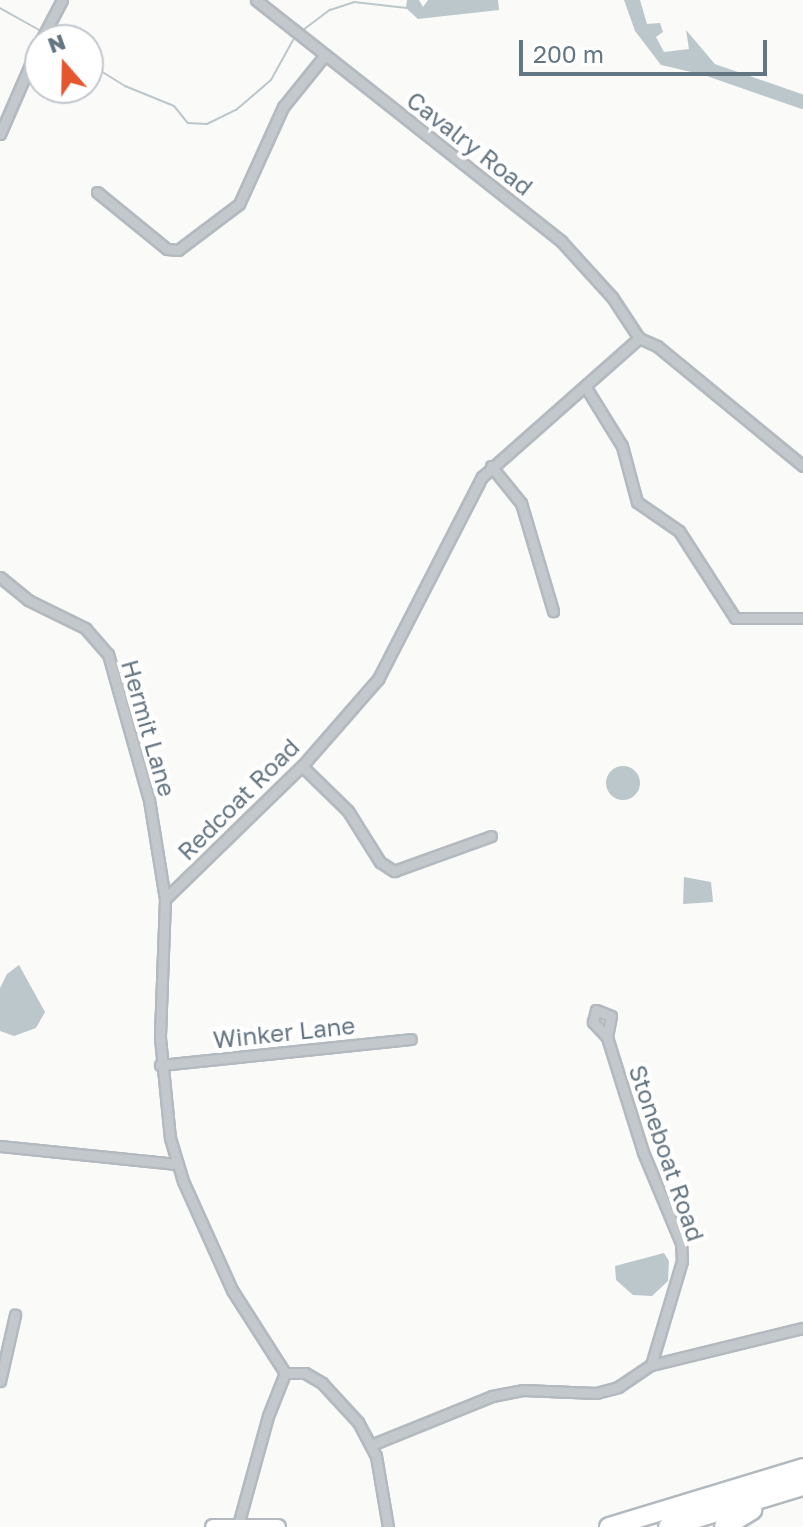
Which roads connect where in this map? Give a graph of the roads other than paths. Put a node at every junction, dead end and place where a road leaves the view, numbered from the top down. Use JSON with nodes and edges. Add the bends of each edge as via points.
{"nodes":[{"id":1,"x":62,"y":0,"type":"edge"},
{"id":2,"x":256,"y":0,"type":"edge"},
{"id":3,"x":48,"y":24,"type":"edge"},
{"id":4,"x":325,"y":55,"type":"junction"},
{"id":5,"x":24,"y":79,"type":"edge"},
{"id":6,"x":0,"y":134,"type":"edge"},
{"id":7,"x":97,"y":192,"type":"dead end"},
{"id":8,"x":639,"y":338,"type":"junction"},
{"id":9,"x":585,"y":386,"type":"junction"},
{"id":10,"x":491,"y":466,"type":"junction"},
{"id":11,"x":803,"y":466,"type":"edge"},
{"id":12,"x":0,"y":578,"type":"edge"},
{"id":13,"x":553,"y":611,"type":"dead end"},
{"id":14,"x":803,"y":618,"type":"edge"},
{"id":15,"x":302,"y":766,"type":"junction"},
{"id":16,"x":491,"y":836,"type":"dead end"},
{"id":17,"x":165,"y":899,"type":"junction"},
{"id":18,"x":607,"y":1037,"type":"dead end"},
{"id":19,"x":411,"y":1039,"type":"dead end"},
{"id":20,"x":160,"y":1065,"type":"junction"},
{"id":21,"x":0,"y":1146,"type":"edge"},
{"id":22,"x":177,"y":1164,"type":"junction"},
{"id":23,"x":15,"y":1315,"type":"dead end"},
{"id":24,"x":803,"y":1328,"type":"edge"},
{"id":25,"x":651,"y":1365,"type":"junction"},
{"id":26,"x":285,"y":1373,"type":"junction"},
{"id":27,"x":0,"y":1381,"type":"edge"},
{"id":28,"x":371,"y":1445,"type":"junction"},
{"id":29,"x":803,"y":1468,"type":"edge"},
{"id":30,"x":803,"y":1488,"type":"edge"},
{"id":31,"x":238,"y":1525,"type":"junction"},
{"id":32,"x":213,"y":1527,"type":"edge"},
{"id":33,"x":278,"y":1527,"type":"edge"},
{"id":34,"x":388,"y":1527,"type":"edge"},
{"id":35,"x":609,"y":1527,"type":"edge"},
{"id":36,"x":668,"y":1527,"type":"edge"},
{"id":37,"x":724,"y":1527,"type":"edge"}],
"edges":[{"from":1,"to":3,"type":"street"},
{"from":2,"to":4,"type":"street","name":"Cavalry Road"},
{"from":4,"to":7,"type":"street","via":[[283,107],[239,204],[178,250],[167,249]]},
{"from":4,"to":8,"type":"street","name":"Cavalry Road","via":[[561,241],[612,297]]},
{"from":5,"to":6,"type":"street"},
{"from":8,"to":9,"type":"street","name":"Redcoat Road"},
{"from":8,"to":11,"type":"street","via":[[717,393]]},
{"from":9,"to":10,"type":"street","name":"Redcoat Road"},
{"from":9,"to":14,"type":"street","via":[[622,446],[637,502],[679,531],[735,618]]},
{"from":10,"to":13,"type":"street","via":[[521,503]]},
{"from":10,"to":15,"type":"street","name":"Redcoat Road","via":[[458,517],[378,679]]},
{"from":12,"to":17,"type":"street","name":"Hermit Lane","via":[[28,600],[85,628],[108,654],[149,800]]},
{"from":15,"to":16,"type":"street","via":[[348,811],[380,862],[394,871]]},
{"from":15,"to":17,"type":"street","name":"Redcoat Road"},
{"from":17,"to":20,"type":"street"},
{"from":18,"to":25,"type":"street","name":"Stoneboat Road","via":[[643,1152],[681,1243],[682,1261]]},
{"from":19,"to":20,"type":"street","name":"Winker Lane"},
{"from":20,"to":22,"type":"street"},
{"from":21,"to":22,"type":"street"},
{"from":22,"to":26,"type":"street","via":[[250,1325]]},
{"from":23,"to":27,"type":"street"},
{"from":24,"to":25,"type":"street"},
{"from":25,"to":28,"type":"street","via":[[618,1387],[596,1393],[523,1390],[492,1396]]},
{"from":26,"to":28,"type":"street","via":[[305,1373],[332,1391]]},
{"from":26,"to":31,"type":"street"},
{"from":28,"to":34,"type":"street"},
{"from":29,"to":35,"type":"highway"},
{"from":30,"to":36,"type":"highway"},
{"from":30,"to":37,"type":"highway","via":[[741,1514]]},
{"from":31,"to":32,"type":"main road"},
{"from":31,"to":33,"type":"main road"}]}
